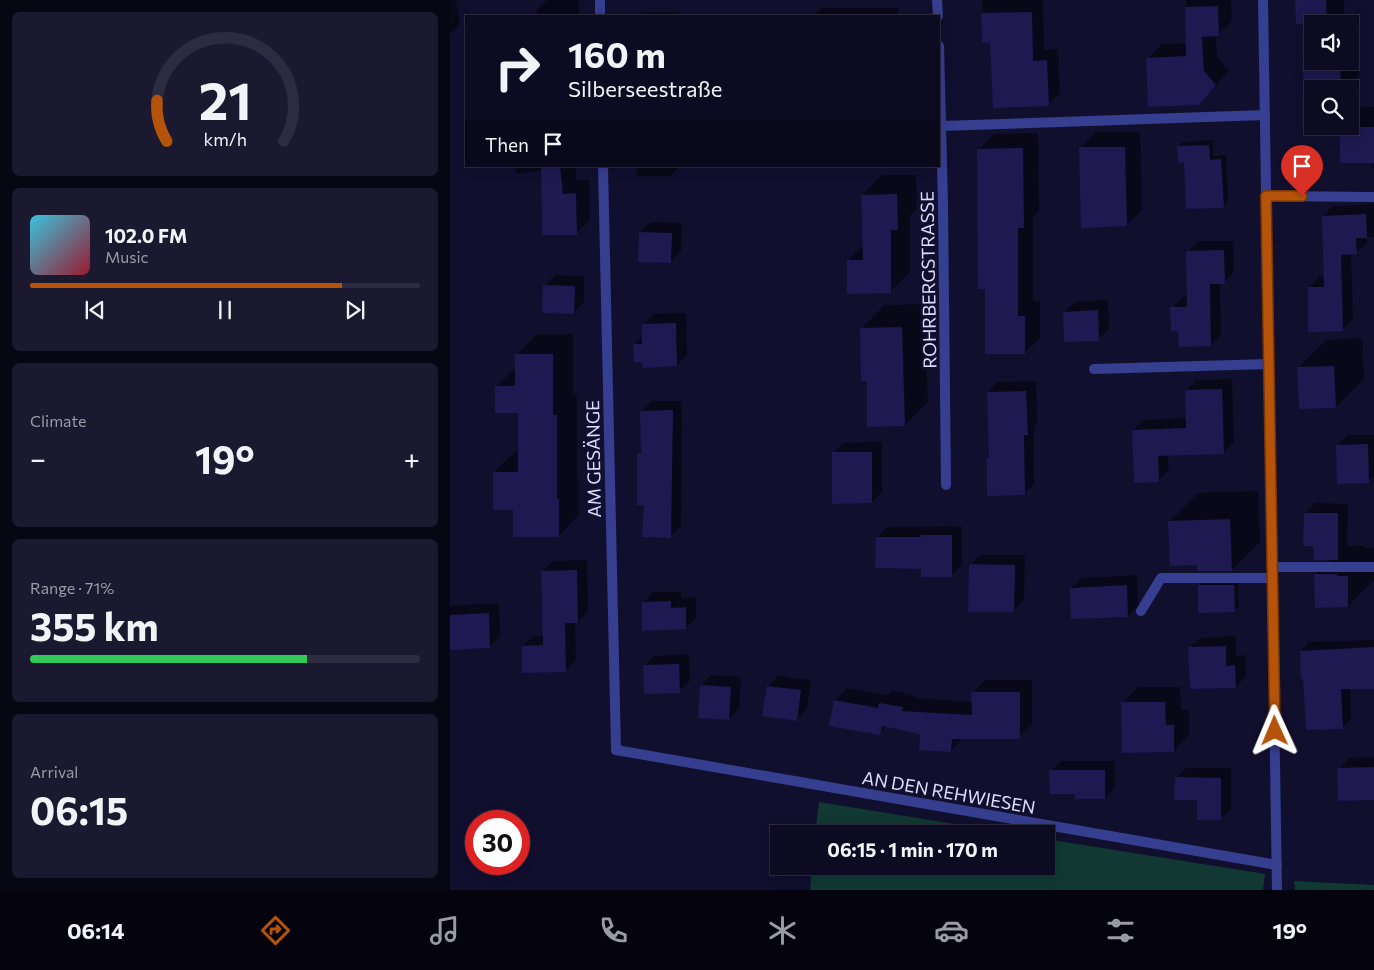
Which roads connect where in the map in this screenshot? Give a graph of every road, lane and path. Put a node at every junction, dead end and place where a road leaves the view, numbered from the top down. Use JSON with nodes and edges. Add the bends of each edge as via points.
{"nodes":[{"id":1,"x":600,"y":0,"type":"edge"},
{"id":2,"x":937,"y":0,"type":"edge"},
{"id":3,"x":1263,"y":0,"type":"edge"},
{"id":4,"x":600,"y":15,"type":"edge"},
{"id":5,"x":938,"y":15,"type":"edge"},
{"id":6,"x":940,"y":86,"type":"edge"},
{"id":7,"x":1265,"y":115,"type":"junction"},
{"id":8,"x":941,"y":126,"type":"junction"},
{"id":9,"x":603,"y":167,"type":"edge"},
{"id":10,"x":1266,"y":196,"type":"junction"},
{"id":11,"x":1374,"y":198,"type":"edge"},
{"id":12,"x":1269,"y":364,"type":"junction"},
{"id":13,"x":1094,"y":369,"type":"dead end"},
{"id":14,"x":946,"y":485,"type":"dead end"},
{"id":15,"x":1273,"y":567,"type":"junction"},
{"id":16,"x":1374,"y":567,"type":"edge"},
{"id":17,"x":1273,"y":578,"type":"junction"},
{"id":18,"x":1141,"y":611,"type":"dead end"},
{"id":19,"x":616,"y":750,"type":"joint"},
{"id":20,"x":1277,"y":865,"type":"junction"},
{"id":21,"x":1277,"y":890,"type":"edge"}],
"edges":[{"from":1,"to":4,"type":"street"},
{"from":2,"to":5,"type":"street"},
{"from":3,"to":7,"type":"street"},
{"from":6,"to":8,"type":"street","name":"ROHRBERGSTRASSE"},
{"from":7,"to":8,"type":"street"},
{"from":7,"to":10,"type":"street"},
{"from":8,"to":14,"type":"street","name":"ROHRBERGSTRASSE"},
{"from":9,"to":19,"type":"street","name":"AM GESÄNGE"},
{"from":10,"to":11,"type":"street"},
{"from":10,"to":12,"type":"street"},
{"from":12,"to":13,"type":"street"},
{"from":12,"to":15,"type":"street"},
{"from":15,"to":16,"type":"street"},
{"from":15,"to":17,"type":"street"},
{"from":17,"to":18,"type":"street","via":[[1161,578]]},
{"from":17,"to":20,"type":"street"},
{"from":19,"to":20,"type":"street","name":"AN DEN REHWIESEN"},
{"from":20,"to":21,"type":"street"}]}
